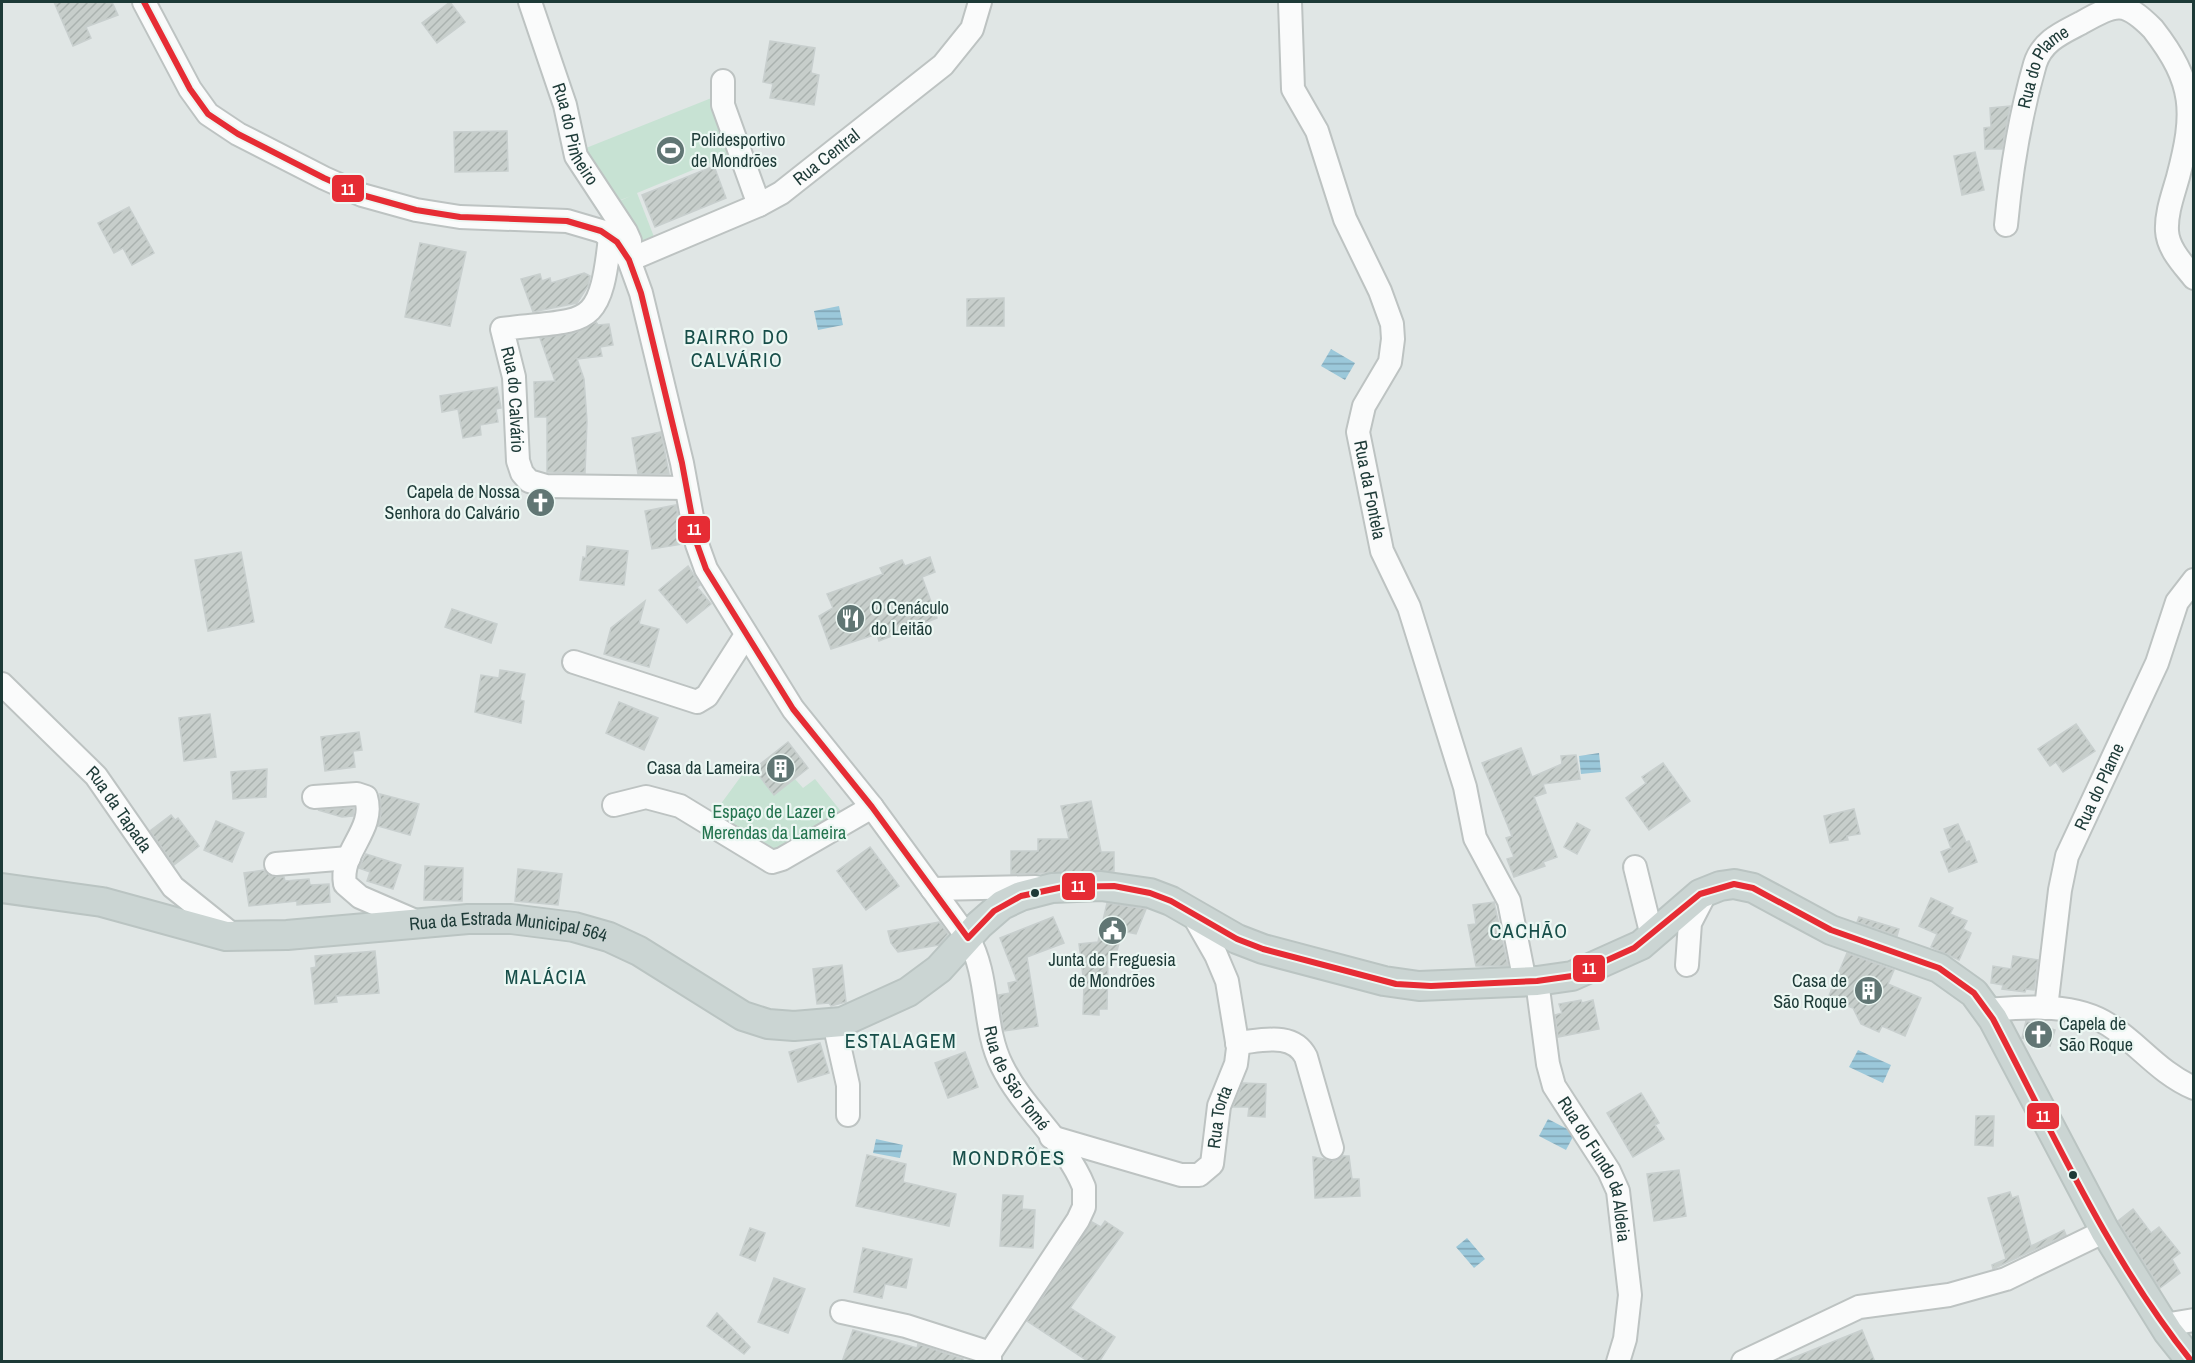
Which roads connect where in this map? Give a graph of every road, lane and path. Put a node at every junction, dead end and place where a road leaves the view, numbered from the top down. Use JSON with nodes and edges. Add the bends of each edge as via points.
{"nodes":[{"id":1,"x":144,"y":2,"type":"edge"},
{"id":2,"x":530,"y":2,"type":"edge"},
{"id":3,"x":980,"y":2,"type":"edge"},
{"id":4,"x":1290,"y":2,"type":"edge"},
{"id":5,"x":723,"y":81,"type":"dead end"},
{"id":6,"x":759,"y":205,"type":"junction"},
{"id":7,"x":2006,"y":225,"type":"dead end"},
{"id":8,"x":610,"y":237,"type":"junction"},
{"id":9,"x":629,"y":260,"type":"junction"},
{"id":10,"x":2193,"y":278,"type":"edge"},
{"id":11,"x":686,"y":488,"type":"junction"},
{"id":12,"x":2193,"y":580,"type":"edge"},
{"id":13,"x":746,"y":635,"type":"junction"},
{"id":14,"x":574,"y":662,"type":"dead end"},
{"id":15,"x":2,"y":684,"type":"edge"},
{"id":16,"x":314,"y":797,"type":"dead end"},
{"id":17,"x":614,"y":805,"type":"dead end"},
{"id":18,"x":872,"y":807,"type":"junction"},
{"id":19,"x":349,"y":858,"type":"junction"},
{"id":20,"x":305,"y":862,"type":"junction"},
{"id":21,"x":276,"y":864,"type":"dead end"},
{"id":22,"x":1635,"y":867,"type":"dead end"},
{"id":23,"x":1074,"y":886,"type":"junction"},
{"id":24,"x":2,"y":888,"type":"edge"},
{"id":25,"x":932,"y":889,"type":"junction"},
{"id":26,"x":348,"y":890,"type":"junction"},
{"id":27,"x":1707,"y":890,"type":"junction"},
{"id":28,"x":1192,"y":912,"type":"junction"},
{"id":29,"x":420,"y":923,"type":"junction"},
{"id":30,"x":234,"y":936,"type":"junction"},
{"id":31,"x":1652,"y":936,"type":"junction"},
{"id":32,"x":968,"y":938,"type":"junction"},
{"id":33,"x":1687,"y":965,"type":"dead end"},
{"id":34,"x":1531,"y":982,"type":"junction"},
{"id":35,"x":2046,"y":1008,"type":"junction"},
{"id":36,"x":1987,"y":1010,"type":"junction"},
{"id":37,"x":834,"y":1023,"type":"junction"},
{"id":38,"x":1238,"y":1043,"type":"junction"},
{"id":39,"x":2193,"y":1088,"type":"edge"},
{"id":40,"x":848,"y":1115,"type":"dead end"},
{"id":41,"x":1051,"y":1137,"type":"junction"},
{"id":42,"x":1332,"y":1148,"type":"dead end"},
{"id":43,"x":2105,"y":1231,"type":"junction"},
{"id":44,"x":842,"y":1312,"type":"dead end"},
{"id":45,"x":2193,"y":1320,"type":"edge"},
{"id":46,"x":2164,"y":1325,"type":"junction"},
{"id":47,"x":990,"y":1357,"type":"edge"},
{"id":48,"x":1627,"y":1357,"type":"edge"},
{"id":49,"x":1743,"y":1362,"type":"edge"},
{"id":50,"x":2192,"y":1362,"type":"edge"}],
"edges":[{"from":1,"to":8,"type":"street","via":[[190,89],[208,114],[315,173],[362,195],[424,212],[567,221],[590,226]]},
{"from":2,"to":9,"type":"street","name":"Rua do Pinheiro","via":[[565,105],[576,156],[628,236]]},
{"from":3,"to":6,"type":"street","name":"Rua Central","via":[[972,29],[943,65],[781,193]]},
{"from":4,"to":34,"type":"street","name":"Rua da Fontela","via":[[1293,89],[1317,131],[1345,219],[1392,324],[1390,362],[1364,406],[1358,432],[1383,556],[1409,607],[1465,787],[1476,838],[1509,902]]},
{"from":5,"to":6,"type":"street","via":[[723,105]]},
{"from":6,"to":9,"type":"street","name":"Rua Central"},
{"from":7,"to":10,"type":"street","name":"Rua do Plame","via":[[2018,138],[2041,51],[2058,35],[2106,9],[2129,5],[2139,11],[2158,35],[2185,84],[2190,124],[2167,231],[2171,246]]},
{"from":8,"to":9,"type":"street"},
{"from":8,"to":11,"type":"street","name":"Rua do Calvário","via":[[604,285],[588,314],[579,319],[502,329],[514,377],[519,467],[529,481],[546,486]]},
{"from":9,"to":11,"type":"street","name":"Rua de São Tomé","via":[[641,293]]},
{"from":11,"to":13,"type":"street","name":"Rua de São Tomé","via":[[702,561]]},
{"from":12,"to":35,"type":"street","name":"Rua do Plame","via":[[2177,602],[2157,663],[2067,856]]},
{"from":13,"to":14,"type":"street","via":[[707,696],[697,702]]},
{"from":13,"to":18,"type":"street","name":"Rua de São Tomé","via":[[793,709]]},
{"from":15,"to":30,"type":"street","name":"Rua da Tapada","via":[[90,769],[173,887]]},
{"from":16,"to":19,"type":"street","via":[[366,797],[367,822]]},
{"from":17,"to":18,"type":"street","via":[[646,797],[680,806],[772,862],[782,860]]},
{"from":18,"to":25,"type":"street","name":"Rua de São Tomé"},
{"from":19,"to":20,"type":"street"},
{"from":19,"to":26,"type":"street","via":[[344,876]]},
{"from":20,"to":21,"type":"street"},
{"from":20,"to":26,"type":"street"},
{"from":22,"to":31,"type":"street"},
{"from":23,"to":25,"type":"street"},
{"from":23,"to":28,"type":"main road","via":[[1114,886],[1138,891]]},
{"from":23,"to":32,"type":"main road","name":"Rua da Estrada Municipal 564","via":[[1042,890],[1011,900],[987,917]]},
{"from":24,"to":30,"type":"main road","name":"Rua da Estrada Municipal 564","via":[[92,900],[208,933]]},
{"from":25,"to":32,"type":"street","name":"Rua de São Tomé"},
{"from":26,"to":29,"type":"street"},
{"from":27,"to":31,"type":"main road"},
{"from":27,"to":33,"type":"street","via":[[1690,923]]},
{"from":27,"to":36,"type":"main road","via":[[1728,884],[1753,888],[1831,930],[1929,963],[1966,986]]},
{"from":28,"to":34,"type":"main road","via":[[1237,939],[1263,949],[1396,984]]},
{"from":28,"to":38,"type":"street","name":"Rua Torta","via":[[1224,972]]},
{"from":29,"to":30,"type":"main road","name":"Rua da Estrada Municipal 564"},
{"from":29,"to":37,"type":"main road","name":"Rua da Estrada Municipal 564","via":[[511,919],[586,929],[639,951],[751,1020],[785,1026]]},
{"from":31,"to":34,"type":"main road","via":[[1580,973]]},
{"from":32,"to":37,"type":"main road","name":"Rua da Estrada Municipal 564","via":[[916,987]]},
{"from":32,"to":41,"type":"street","name":"Rua de São Tomé","via":[[997,1057]]},
{"from":34,"to":48,"type":"street","name":"Rua do Fundo da Aldeia","via":[[1554,1086],[1618,1191],[1630,1287]]},
{"from":35,"to":36,"type":"street"},
{"from":35,"to":39,"type":"street","via":[[2101,1020],[2165,1073]]},
{"from":36,"to":43,"type":"main road"},
{"from":37,"to":40,"type":"street","via":[[848,1085]]},
{"from":38,"to":41,"type":"street","name":"Rua Torta","via":[[1236,1064],[1219,1106],[1213,1158],[1204,1172],[1181,1175]]},
{"from":38,"to":42,"type":"street","via":[[1285,1040],[1301,1050]]},
{"from":41,"to":47,"type":"street","name":"Rua de São Tomé","via":[[1082,1180],[1084,1207]]},
{"from":43,"to":46,"type":"main road"},
{"from":43,"to":49,"type":"street","via":[[2006,1279],[1949,1295],[1859,1307]]},
{"from":44,"to":47,"type":"street","via":[[906,1326]]},
{"from":45,"to":46,"type":"street"},
{"from":46,"to":50,"type":"main road"}]}
